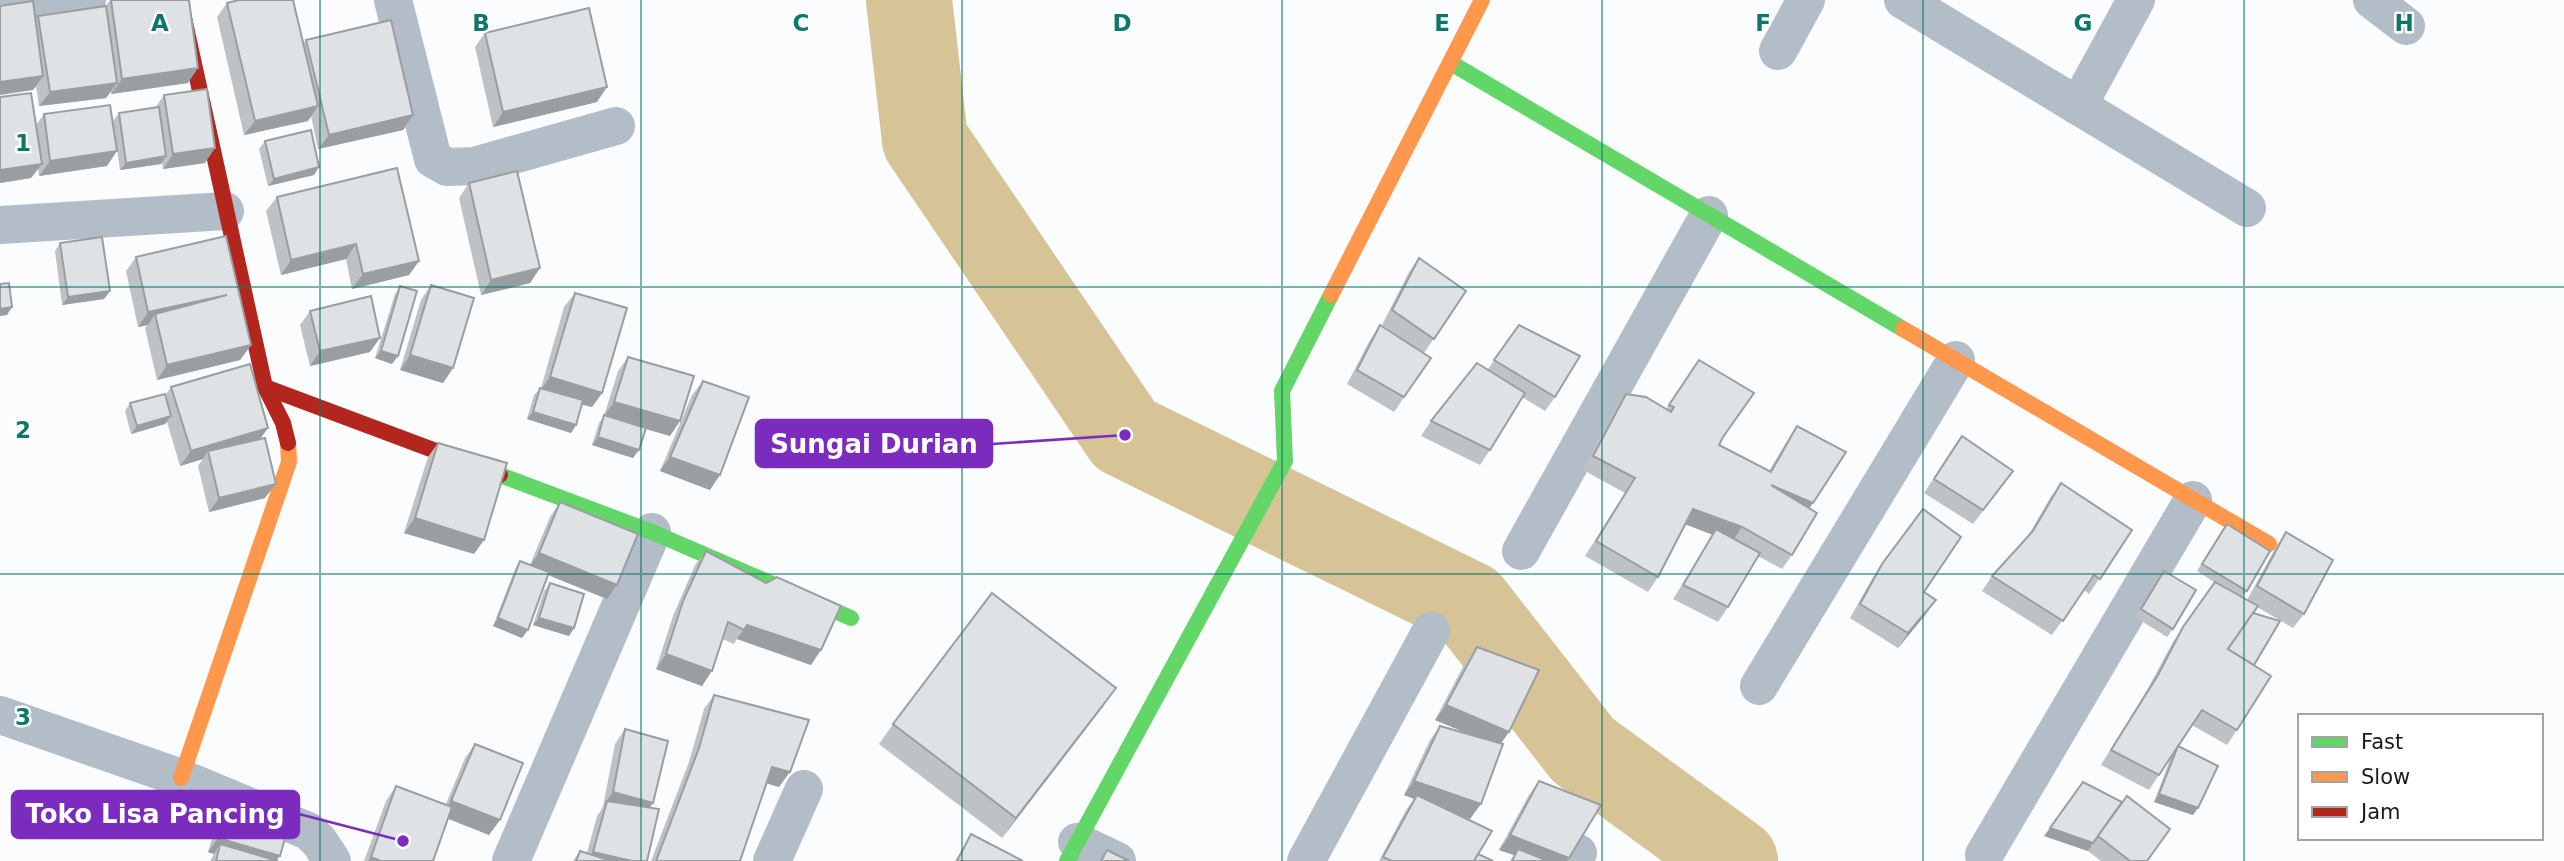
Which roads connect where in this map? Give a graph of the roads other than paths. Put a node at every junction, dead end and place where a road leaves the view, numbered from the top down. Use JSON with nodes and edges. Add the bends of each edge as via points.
{"nodes":[{"id":1,"x":88,"y":0,"type":"edge"},
{"id":2,"x":180,"y":0,"type":"edge"},
{"id":3,"x":393,"y":0,"type":"edge"},
{"id":4,"x":1482,"y":0,"type":"edge"},
{"id":5,"x":1806,"y":0,"type":"edge"},
{"id":6,"x":1903,"y":0,"type":"edge"},
{"id":7,"x":2136,"y":0,"type":"edge"},
{"id":8,"x":2372,"y":0,"type":"edge"},
{"id":9,"x":0,"y":6,"type":"edge"},
{"id":10,"x":2406,"y":26,"type":"dead end"},
{"id":11,"x":1777,"y":51,"type":"dead end"},
{"id":12,"x":1451,"y":63,"type":"junction"},
{"id":13,"x":2078,"y":106,"type":"junction"},
{"id":14,"x":616,"y":126,"type":"dead end"},
{"id":15,"x":2247,"y":208,"type":"dead end"},
{"id":16,"x":225,"y":211,"type":"junction"},
{"id":17,"x":1709,"y":215,"type":"junction"},
{"id":18,"x":0,"y":225,"type":"edge"},
{"id":19,"x":1956,"y":360,"type":"junction"},
{"id":20,"x":265,"y":387,"type":"junction"},
{"id":21,"x":2193,"y":500,"type":"junction"},
{"id":22,"x":652,"y":532,"type":"junction"},
{"id":23,"x":2269,"y":544,"type":"dead end"},
{"id":24,"x":1521,"y":551,"type":"dead end"},
{"id":25,"x":851,"y":618,"type":"dead end"},
{"id":26,"x":1431,"y":631,"type":"dead end"},
{"id":27,"x":1759,"y":686,"type":"dead end"},
{"id":28,"x":0,"y":715,"type":"edge"},
{"id":29,"x":181,"y":778,"type":"junction"},
{"id":30,"x":804,"y":789,"type":"dead end"},
{"id":31,"x":1072,"y":851,"type":"edge"},
{"id":32,"x":1984,"y":855,"type":"dead end"},
{"id":33,"x":332,"y":861,"type":"edge"},
{"id":34,"x":511,"y":861,"type":"edge"},
{"id":35,"x":772,"y":861,"type":"edge"},
{"id":36,"x":1117,"y":861,"type":"edge"},
{"id":37,"x":1306,"y":861,"type":"edge"}],
"edges":[{"from":1,"to":9,"type":"street"},
{"from":2,"to":16,"type":"street"},
{"from":3,"to":14,"type":"street","via":[[433,159],[447,167],[474,166]]},
{"from":4,"to":12,"type":"street"},
{"from":5,"to":11,"type":"street"},
{"from":6,"to":13,"type":"street"},
{"from":7,"to":13,"type":"street"},
{"from":8,"to":10,"type":"street"},
{"from":12,"to":17,"type":"street"},
{"from":12,"to":31,"type":"street","via":[[1282,391],[1285,461]]},
{"from":13,"to":15,"type":"street"},
{"from":16,"to":18,"type":"street"},
{"from":16,"to":20,"type":"street"},
{"from":17,"to":19,"type":"street"},
{"from":17,"to":24,"type":"street"},
{"from":19,"to":21,"type":"street"},
{"from":19,"to":27,"type":"street"},
{"from":20,"to":22,"type":"street"},
{"from":20,"to":29,"type":"street","via":[[288,433],[289,462]]},
{"from":21,"to":23,"type":"street"},
{"from":21,"to":32,"type":"street"},
{"from":22,"to":25,"type":"street"},
{"from":22,"to":34,"type":"street"},
{"from":26,"to":37,"type":"street"},
{"from":28,"to":29,"type":"street"},
{"from":29,"to":33,"type":"street","via":[[307,831]]},
{"from":30,"to":35,"type":"street"},
{"from":31,"to":36,"type":"street"}]}
